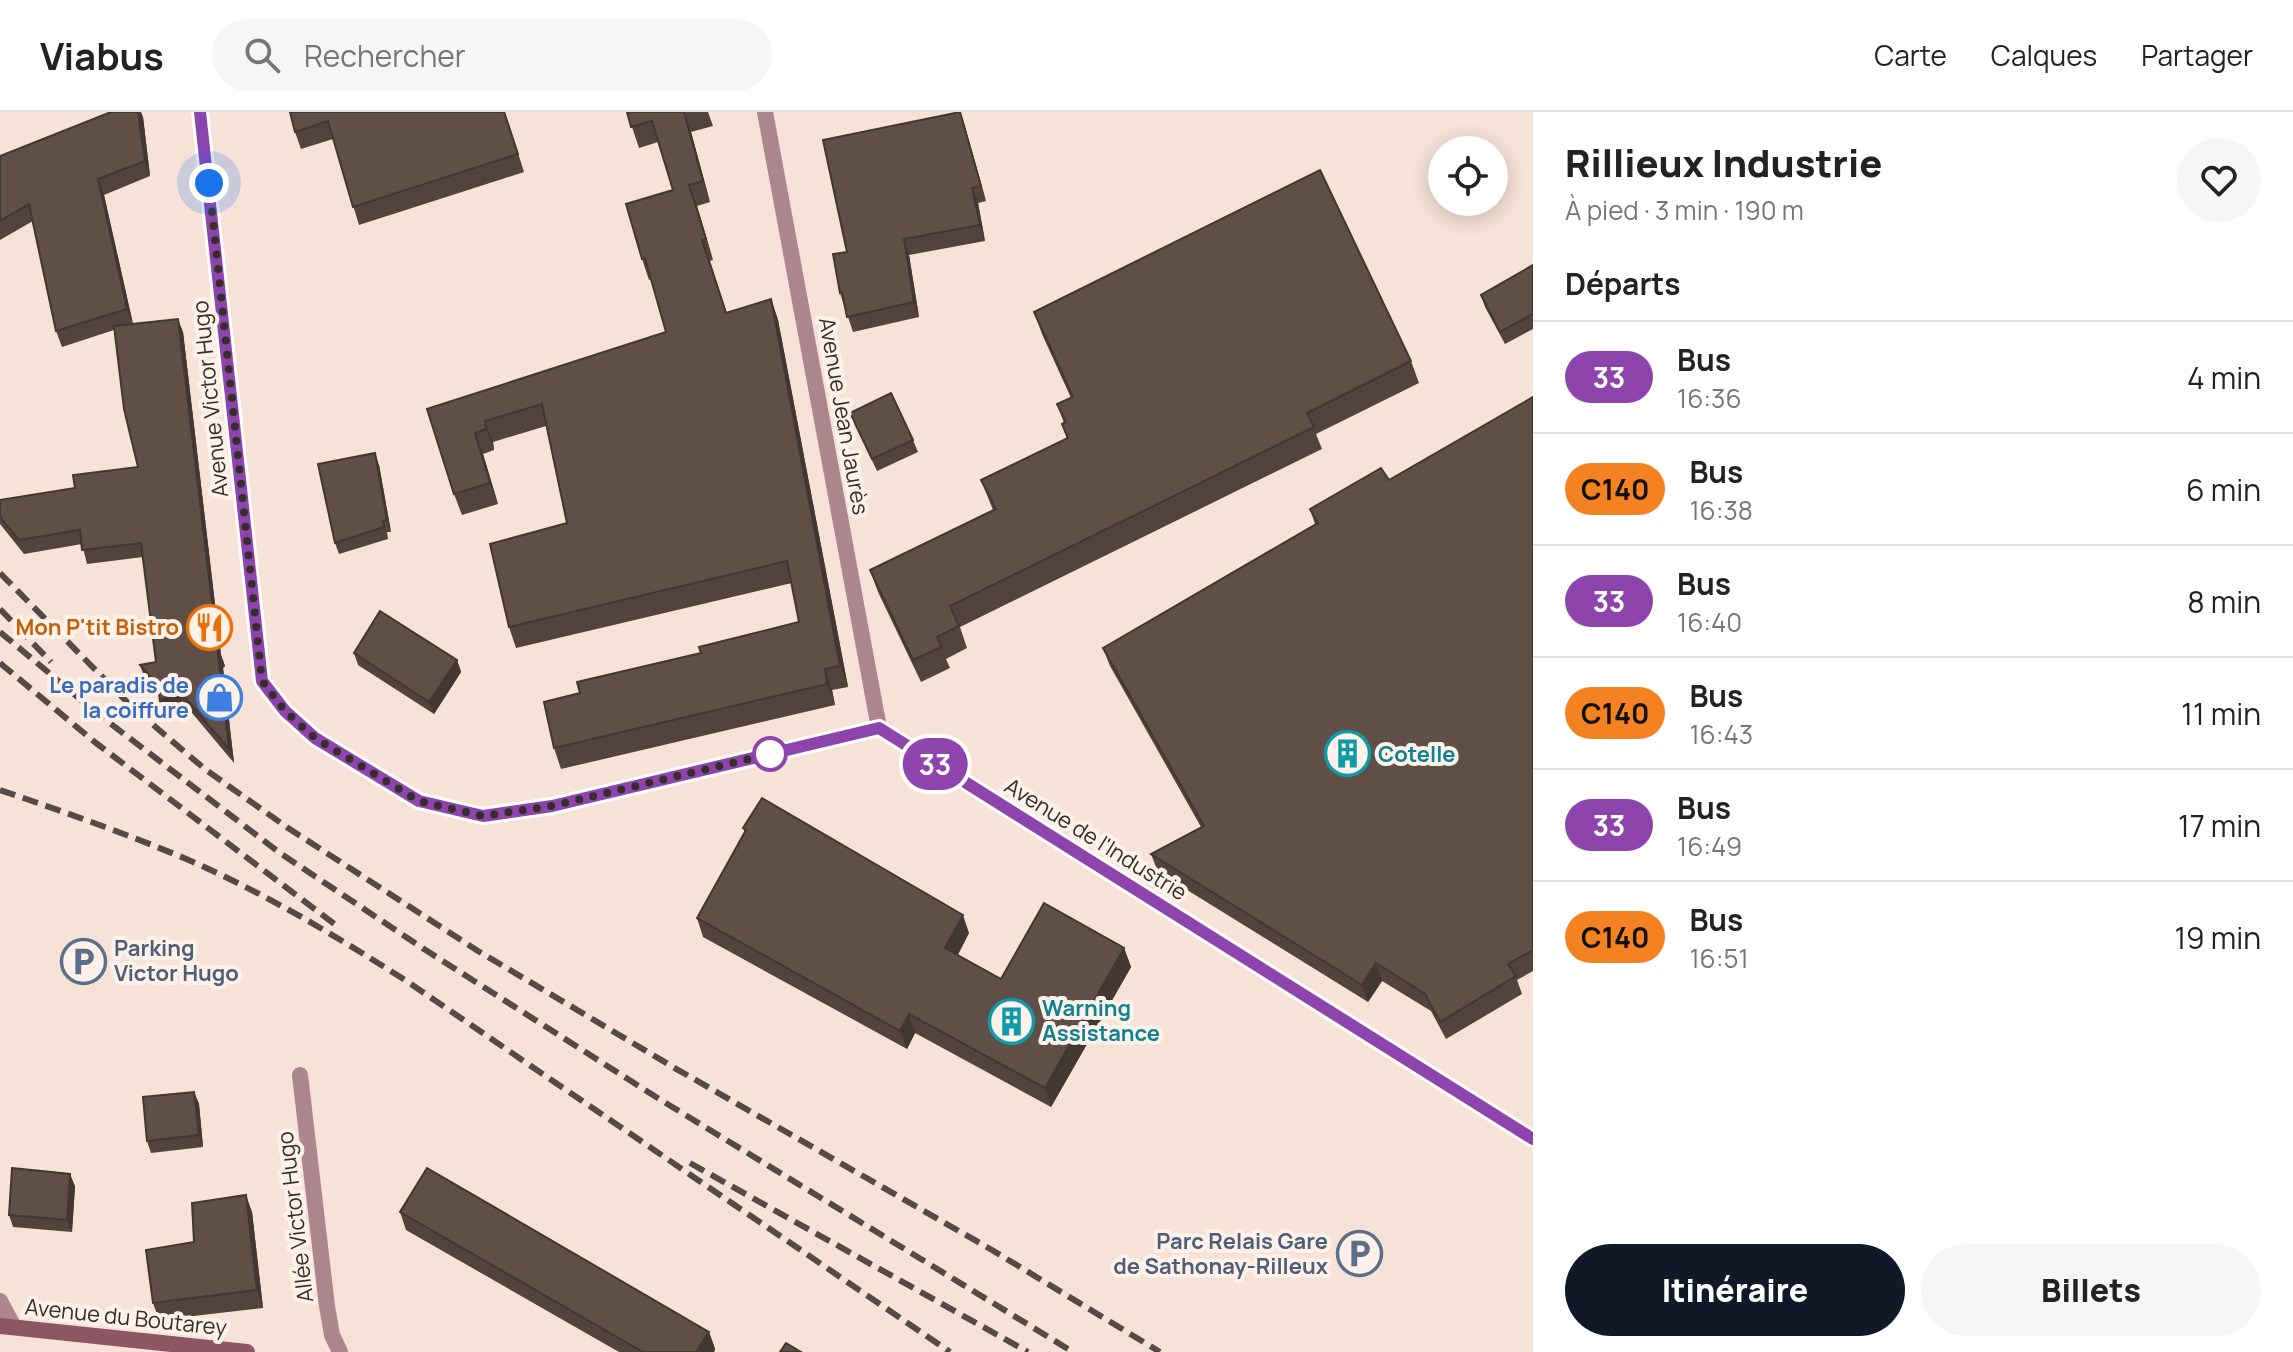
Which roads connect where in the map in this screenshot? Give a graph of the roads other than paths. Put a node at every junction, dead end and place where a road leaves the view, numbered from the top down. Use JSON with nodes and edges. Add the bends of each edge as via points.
{"nodes":[{"id":1,"x":200,"y":112,"type":"edge"},
{"id":2,"x":765,"y":112,"type":"edge"},
{"id":3,"x":879,"y":728,"type":"junction"},
{"id":4,"x":300,"y":1075,"type":"dead end"},
{"id":5,"x":1533,"y":1139,"type":"edge"},
{"id":6,"x":0,"y":1301,"type":"edge"},
{"id":7,"x":7,"y":1326,"type":"edge"},
{"id":8,"x":247,"y":1352,"type":"edge"},
{"id":9,"x":340,"y":1352,"type":"edge"}],
"edges":[{"from":1,"to":3,"type":"street","name":"Avenue Victor Hugo","via":[[262,681],[285,711],[315,738],[419,801],[483,816],[552,806]]},
{"from":2,"to":3,"type":"street","name":"Avenue Jean Jaurès"},
{"from":3,"to":5,"type":"street","name":"Avenue de l'Industrie"},
{"from":4,"to":9,"type":"street","name":"Allée Victor Hugo","via":[[327,1306]]},
{"from":6,"to":7,"type":"street"},
{"from":7,"to":8,"type":"street","name":"Avenue du Boutarey"}]}
